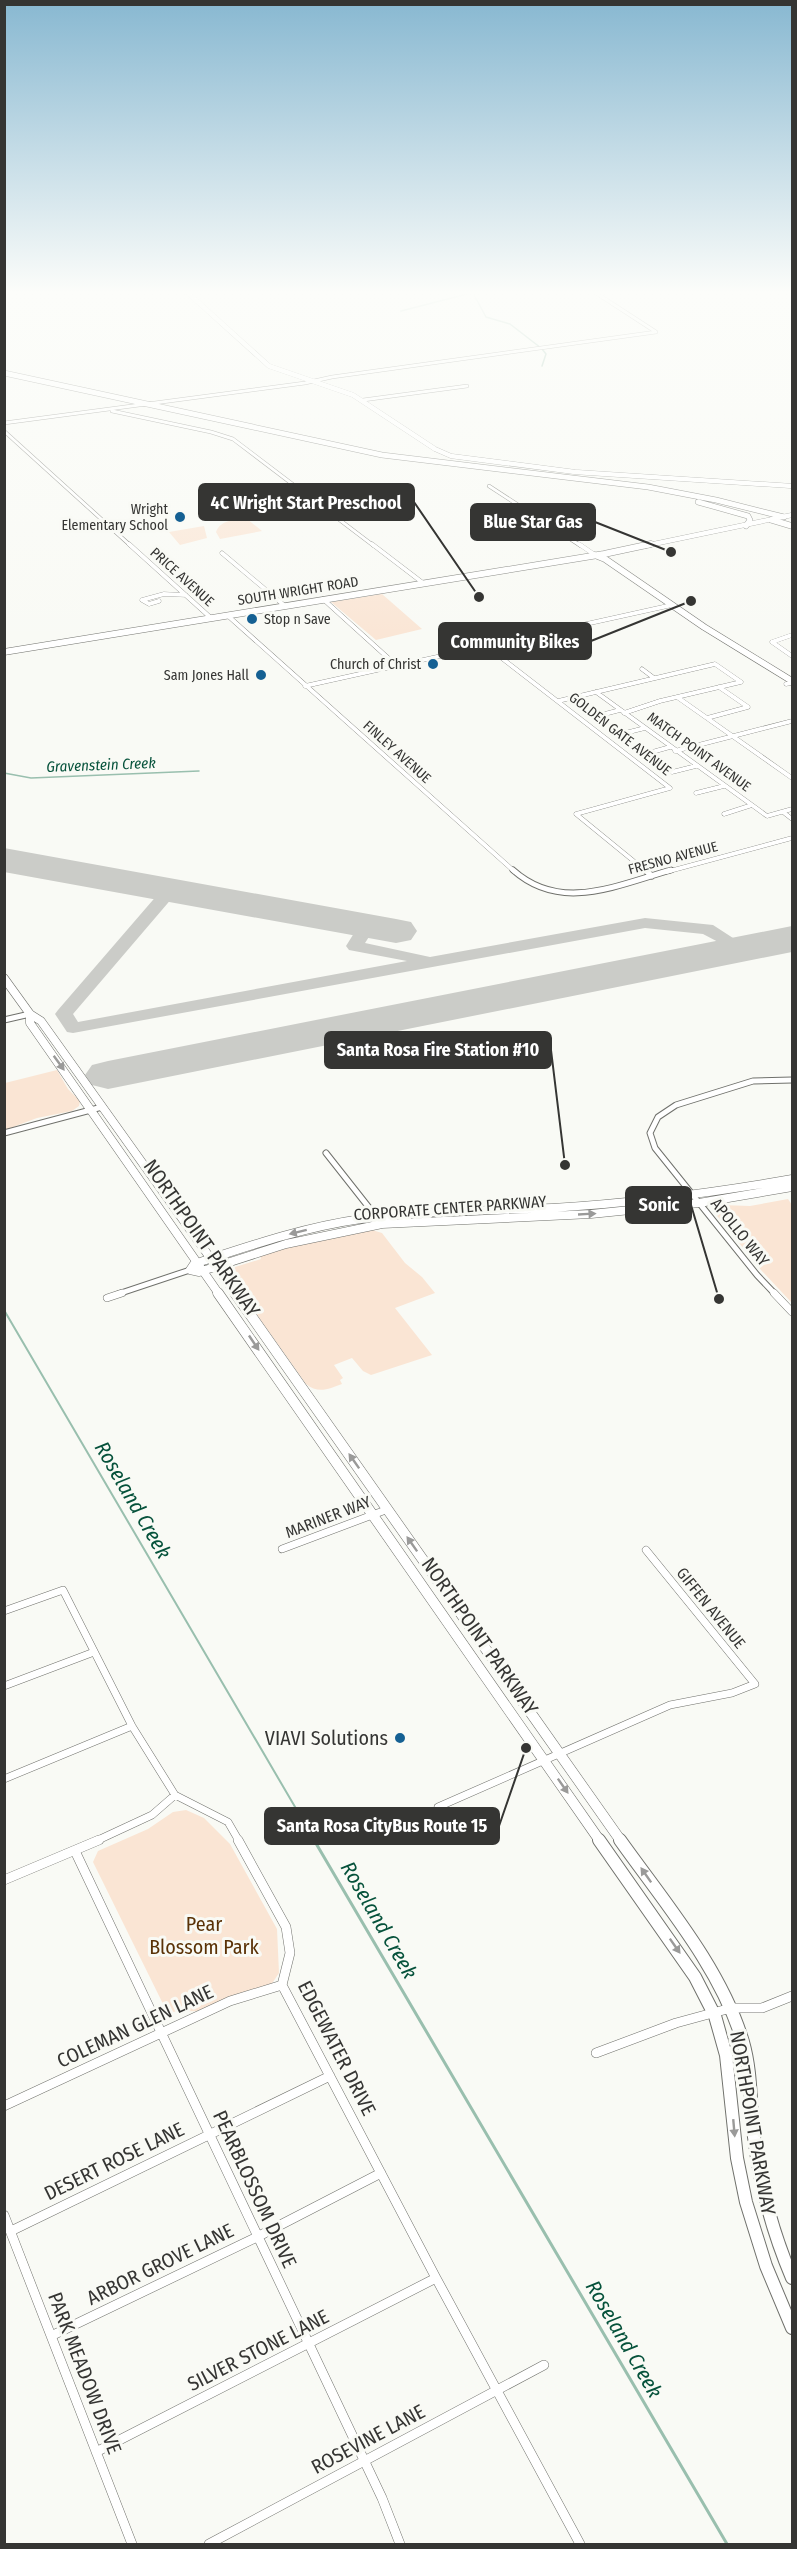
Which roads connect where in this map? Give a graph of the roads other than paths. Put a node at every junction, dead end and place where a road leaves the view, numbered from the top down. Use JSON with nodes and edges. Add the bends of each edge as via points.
{"nodes":[{"id":1,"x":84,"y":412,"type":"edge"},
{"id":2,"x":119,"y":412,"type":"edge"},
{"id":3,"x":183,"y":412,"type":"edge"},
{"id":4,"x":381,"y":412,"type":"edge"},
{"id":5,"x":4,"y":423,"type":"edge"},
{"id":6,"x":4,"y":431,"type":"edge"},
{"id":7,"x":335,"y":445,"type":"junction"},
{"id":8,"x":489,"y":486,"type":"dead end"},
{"id":9,"x":792,"y":486,"type":"edge"},
{"id":10,"x":698,"y":502,"type":"junction"},
{"id":11,"x":784,"y":517,"type":"junction"},
{"id":12,"x":792,"y":518,"type":"edge"},
{"id":13,"x":772,"y":520,"type":"junction"},
{"id":14,"x":746,"y":526,"type":"junction"},
{"id":15,"x":792,"y":526,"type":"edge"},
{"id":16,"x":222,"y":553,"type":"dead end"},
{"id":17,"x":595,"y":555,"type":"junction"},
{"id":18,"x":423,"y":583,"type":"junction"},
{"id":19,"x":186,"y":595,"type":"junction"},
{"id":20,"x":322,"y":599,"type":"junction"},
{"id":21,"x":159,"y":601,"type":"dead end"},
{"id":22,"x":672,"y":605,"type":"junction"},
{"id":23,"x":285,"y":606,"type":"junction"},
{"id":24,"x":226,"y":615,"type":"junction"},
{"id":25,"x":211,"y":618,"type":"junction"},
{"id":26,"x":792,"y":635,"type":"edge"},
{"id":27,"x":486,"y":646,"type":"junction"},
{"id":28,"x":4,"y":652,"type":"edge"},
{"id":29,"x":792,"y":656,"type":"edge"},
{"id":30,"x":397,"y":666,"type":"junction"},
{"id":31,"x":642,"y":669,"type":"dead end"},
{"id":32,"x":654,"y":678,"type":"junction"},
{"id":33,"x":790,"y":683,"type":"edge"},
{"id":34,"x":305,"y":686,"type":"junction"},
{"id":35,"x":719,"y":687,"type":"junction"},
{"id":36,"x":792,"y":689,"type":"edge"},
{"id":37,"x":596,"y":692,"type":"junction"},
{"id":38,"x":677,"y":697,"type":"junction"},
{"id":39,"x":558,"y":701,"type":"junction"},
{"id":40,"x":622,"y":712,"type":"junction"},
{"id":41,"x":597,"y":716,"type":"dead end"},
{"id":42,"x":707,"y":718,"type":"junction"},
{"id":43,"x":792,"y":721,"type":"edge"},
{"id":44,"x":645,"y":728,"type":"junction"},
{"id":45,"x":621,"y":734,"type":"dead end"},
{"id":46,"x":733,"y":736,"type":"junction"},
{"id":47,"x":673,"y":749,"type":"junction"},
{"id":48,"x":645,"y":754,"type":"dead end"},
{"id":49,"x":696,"y":765,"type":"junction"},
{"id":50,"x":672,"y":772,"type":"dead end"},
{"id":51,"x":792,"y":778,"type":"edge"},
{"id":52,"x":724,"y":786,"type":"junction"},
{"id":53,"x":696,"y":793,"type":"dead end"},
{"id":54,"x":752,"y":806,"type":"junction"},
{"id":55,"x":792,"y":809,"type":"edge"},
{"id":56,"x":783,"y":812,"type":"junction"},
{"id":57,"x":724,"y":814,"type":"dead end"},
{"id":58,"x":792,"y":819,"type":"edge"},
{"id":59,"x":792,"y":838,"type":"edge"},
{"id":60,"x":652,"y":876,"type":"junction"},
{"id":61,"x":559,"y":894,"type":"joint"},
{"id":62,"x":6,"y":981,"type":"edge"},
{"id":63,"x":30,"y":1014,"type":"junction"},
{"id":64,"x":4,"y":1020,"type":"edge"},
{"id":65,"x":792,"y":1080,"type":"edge"},
{"id":66,"x":102,"y":1107,"type":"junction"},
{"id":67,"x":91,"y":1109,"type":"junction"},
{"id":68,"x":4,"y":1133,"type":"edge"},
{"id":69,"x":326,"y":1153,"type":"dead end"},
{"id":70,"x":792,"y":1179,"type":"edge"},
{"id":71,"x":792,"y":1187,"type":"edge"},
{"id":72,"x":692,"y":1195,"type":"junction"},
{"id":73,"x":699,"y":1203,"type":"junction"},
{"id":74,"x":379,"y":1220,"type":"junction"},
{"id":75,"x":214,"y":1262,"type":"junction"},
{"id":76,"x":201,"y":1267,"type":"junction"},
{"id":77,"x":189,"y":1270,"type":"joint"},
{"id":78,"x":107,"y":1298,"type":"dead end"},
{"id":79,"x":792,"y":1312,"type":"edge"},
{"id":80,"x":378,"y":1513,"type":"junction"},
{"id":81,"x":282,"y":1549,"type":"dead end"},
{"id":82,"x":646,"y":1550,"type":"dead end"},
{"id":83,"x":4,"y":1611,"type":"edge"},
{"id":84,"x":94,"y":1652,"type":"junction"},
{"id":85,"x":4,"y":1686,"type":"edge"},
{"id":86,"x":132,"y":1726,"type":"junction"},
{"id":87,"x":561,"y":1754,"type":"junction"},
{"id":88,"x":545,"y":1760,"type":"junction"},
{"id":89,"x":4,"y":1779,"type":"edge"},
{"id":90,"x":175,"y":1795,"type":"junction"},
{"id":91,"x":438,"y":1807,"type":"dead end"},
{"id":92,"x":75,"y":1851,"type":"junction"},
{"id":93,"x":4,"y":1880,"type":"edge"},
{"id":94,"x":282,"y":1985,"type":"junction"},
{"id":95,"x":792,"y":1996,"type":"edge"},
{"id":96,"x":731,"y":2008,"type":"junction"},
{"id":97,"x":713,"y":2013,"type":"junction"},
{"id":98,"x":162,"y":2033,"type":"junction"},
{"id":99,"x":596,"y":2053,"type":"dead end"},
{"id":100,"x":330,"y":2076,"type":"junction"},
{"id":101,"x":4,"y":2106,"type":"edge"},
{"id":102,"x":210,"y":2134,"type":"junction"},
{"id":103,"x":381,"y":2172,"type":"junction"},
{"id":104,"x":4,"y":2215,"type":"edge"},
{"id":105,"x":10,"y":2231,"type":"junction"},
{"id":106,"x":257,"y":2237,"type":"junction"},
{"id":107,"x":436,"y":2277,"type":"junction"},
{"id":108,"x":792,"y":2278,"type":"edge"},
{"id":109,"x":792,"y":2328,"type":"edge"},
{"id":110,"x":51,"y":2336,"type":"junction"},
{"id":111,"x":308,"y":2345,"type":"junction"},
{"id":112,"x":544,"y":2365,"type":"dead end"},
{"id":113,"x":496,"y":2390,"type":"junction"},
{"id":114,"x":96,"y":2452,"type":"junction"},
{"id":115,"x":364,"y":2462,"type":"junction"},
{"id":116,"x":132,"y":2544,"type":"edge"},
{"id":117,"x":209,"y":2544,"type":"edge"},
{"id":118,"x":400,"y":2544,"type":"edge"},
{"id":119,"x":580,"y":2544,"type":"edge"}],
"edges":[{"from":1,"to":5,"type":"street"},
{"from":2,"to":18,"type":"street","via":[[233,439]]},
{"from":3,"to":7,"type":"main road"},
{"from":4,"to":9,"type":"street","via":[[435,448],[464,459],[585,472]]},
{"from":6,"to":19,"type":"street","name":"PRICE AVENUE"},
{"from":7,"to":10,"type":"main road","via":[[429,466]]},
{"from":7,"to":11,"type":"main road","via":[[429,462],[642,486]]},
{"from":8,"to":17,"type":"street"},
{"from":10,"to":13,"type":"main road"},
{"from":10,"to":14,"type":"main road","via":[[746,515],[750,520]]},
{"from":11,"to":12,"type":"highway"},
{"from":11,"to":13,"type":"main road","name":"SOUTH WRIGHT ROAD"},
{"from":13,"to":14,"type":"main road","name":"SOUTH WRIGHT ROAD"},
{"from":13,"to":15,"type":"highway"},
{"from":14,"to":17,"type":"main road","name":"SOUTH WRIGHT ROAD"},
{"from":16,"to":23,"type":"street"},
{"from":17,"to":18,"type":"main road","name":"SOUTH WRIGHT ROAD"},
{"from":17,"to":22,"type":"main road"},
{"from":18,"to":20,"type":"main road","name":"SOUTH WRIGHT ROAD"},
{"from":19,"to":21,"type":"street","via":[[164,594],[142,600],[149,604]]},
{"from":19,"to":25,"type":"street","name":"PRICE AVENUE"},
{"from":20,"to":23,"type":"main road","name":"SOUTH WRIGHT ROAD"},
{"from":20,"to":30,"type":"street"},
{"from":22,"to":27,"type":"street"},
{"from":22,"to":33,"type":"main road"},
{"from":23,"to":24,"type":"main road","name":"SOUTH WRIGHT ROAD"},
{"from":24,"to":25,"type":"main road","name":"SOUTH WRIGHT ROAD"},
{"from":24,"to":34,"type":"street","name":"FINLEY AVENUE"},
{"from":25,"to":28,"type":"main road","name":"SOUTH WRIGHT ROAD"},
{"from":26,"to":29,"type":"street","via":[[772,642]]},
{"from":27,"to":30,"type":"street"},
{"from":27,"to":39,"type":"street","name":"GOLDEN GATE AVENUE"},
{"from":30,"to":34,"type":"street"},
{"from":31,"to":32,"type":"street"},
{"from":32,"to":35,"type":"street","via":[[715,664],[741,682]]},
{"from":32,"to":37,"type":"street"},
{"from":33,"to":36,"type":"main road"},
{"from":34,"to":61,"type":"street","name":"FINLEY AVENUE","via":[[527,883]]},
{"from":35,"to":38,"type":"street"},
{"from":35,"to":42,"type":"street","via":[[748,707]]},
{"from":37,"to":39,"type":"street"},
{"from":37,"to":40,"type":"street","name":"MATCH POINT AVENUE"},
{"from":38,"to":40,"type":"street"},
{"from":38,"to":42,"type":"street"},
{"from":39,"to":60,"type":"street","name":"GOLDEN GATE AVENUE","via":[[670,788],[576,814]]},
{"from":40,"to":41,"type":"street"},
{"from":40,"to":44,"type":"street","name":"MATCH POINT AVENUE"},
{"from":42,"to":46,"type":"street"},
{"from":43,"to":46,"type":"street"},
{"from":44,"to":45,"type":"street"},
{"from":44,"to":47,"type":"street","name":"MATCH POINT AVENUE"},
{"from":46,"to":47,"type":"street"},
{"from":46,"to":51,"type":"street"},
{"from":47,"to":48,"type":"street"},
{"from":47,"to":49,"type":"street","name":"MATCH POINT AVENUE"},
{"from":49,"to":50,"type":"street"},
{"from":49,"to":52,"type":"street","name":"MATCH POINT AVENUE"},
{"from":52,"to":53,"type":"street"},
{"from":52,"to":54,"type":"street","name":"MATCH POINT AVENUE"},
{"from":54,"to":56,"type":"street","name":"MATCH POINT AVENUE","via":[[767,816]]},
{"from":54,"to":57,"type":"street"},
{"from":55,"to":56,"type":"street","name":"MATCH POINT AVENUE"},
{"from":56,"to":58,"type":"street"},
{"from":59,"to":60,"type":"street","name":"FRESNO AVENUE"},
{"from":60,"to":61,"type":"street","name":"FRESNO AVENUE","via":[[591,892]]},
{"from":62,"to":63,"type":"street","name":"NORTHPOINT PARKWAY"},
{"from":63,"to":64,"type":"street"},
{"from":63,"to":66,"type":"street","name":"NORTHPOINT PARKWAY","via":[[41,1021]]},
{"from":63,"to":67,"type":"street","name":"NORTHPOINT PARKWAY","one_way":true,"via":[[30,1023]]},
{"from":65,"to":72,"type":"street","name":"APOLLO WAY","via":[[749,1082],[676,1105],[658,1117],[651,1127],[651,1142]]},
{"from":66,"to":67,"type":"street"},
{"from":66,"to":75,"type":"street","name":"NORTHPOINT PARKWAY"},
{"from":67,"to":68,"type":"street"},
{"from":67,"to":76,"type":"street","name":"NORTHPOINT PARKWAY"},
{"from":69,"to":74,"type":"street"},
{"from":70,"to":72,"type":"street","name":"CORPORATE CENTER PARKWAY"},
{"from":71,"to":73,"type":"street","name":"CORPORATE CENTER PARKWAY"},
{"from":72,"to":73,"type":"street","name":"APOLLO WAY"},
{"from":72,"to":74,"type":"street","name":"CORPORATE CENTER PARKWAY","via":[[588,1206],[416,1213]]},
{"from":74,"to":73,"type":"street","name":"CORPORATE CENTER PARKWAY","one_way":true,"via":[[591,1214]]},
{"from":73,"to":79,"type":"street","name":"APOLLO WAY"},
{"from":74,"to":75,"type":"street","name":"CORPORATE CENTER PARKWAY","via":[[298,1232]]},
{"from":75,"to":76,"type":"street","name":"CORPORATE CENTER PARKWAY"},
{"from":87,"to":75,"type":"street","name":"NORTHPOINT PARKWAY","one_way":true},
{"from":76,"to":77,"type":"street","name":"CORPORATE CENTER PARKWAY"},
{"from":76,"to":80,"type":"street","name":"NORTHPOINT PARKWAY","one_way":true},
{"from":77,"to":78,"type":"street"},
{"from":80,"to":81,"type":"street","name":"MARINER WAY"},
{"from":80,"to":88,"type":"street","name":"NORTHPOINT PARKWAY"},
{"from":82,"to":87,"type":"street","name":"GIFFEN AVENUE","via":[[755,1684],[732,1693],[670,1705]]},
{"from":83,"to":84,"type":"street","via":[[63,1590]]},
{"from":84,"to":85,"type":"street"},
{"from":84,"to":86,"type":"street"},
{"from":86,"to":89,"type":"street"},
{"from":86,"to":90,"type":"street"},
{"from":87,"to":88,"type":"street"},
{"from":96,"to":87,"type":"street","name":"NORTHPOINT PARKWAY","one_way":true,"via":[[710,1968]]},
{"from":88,"to":91,"type":"street"},
{"from":88,"to":97,"type":"street","name":"NORTHPOINT PARKWAY","one_way":true,"via":[[685,1961]]},
{"from":90,"to":92,"type":"street","via":[[152,1815]]},
{"from":90,"to":94,"type":"street","name":"EDGEWATER DRIVE","via":[[228,1822],[286,1927],[290,1953]]},
{"from":92,"to":93,"type":"street"},
{"from":92,"to":98,"type":"street","name":"PEARBLOSSOM DRIVE"},
{"from":94,"to":98,"type":"street","name":"COLEMAN GLEN LANE","via":[[230,2001]]},
{"from":94,"to":100,"type":"street","name":"EDGEWATER DRIVE"},
{"from":95,"to":96,"type":"street","via":[[762,2008]]},
{"from":96,"to":97,"type":"street"},
{"from":96,"to":108,"type":"street","name":"NORTHPOINT PARKWAY","via":[[748,2069],[754,2140],[770,2220]]},
{"from":97,"to":99,"type":"street"},
{"from":97,"to":109,"type":"street","name":"NORTHPOINT PARKWAY","one_way":true,"via":[[727,2060],[746,2206],[765,2266]]},
{"from":98,"to":101,"type":"street","name":"COLEMAN GLEN LANE"},
{"from":98,"to":102,"type":"street","name":"PEARBLOSSOM DRIVE"},
{"from":100,"to":102,"type":"street","name":"DESERT ROSE LANE"},
{"from":100,"to":103,"type":"street","name":"EDGEWATER DRIVE"},
{"from":102,"to":105,"type":"street","name":"DESERT ROSE LANE"},
{"from":102,"to":106,"type":"street","name":"PEARBLOSSOM DRIVE"},
{"from":103,"to":106,"type":"street","name":"ARBOR GROVE LANE"},
{"from":103,"to":107,"type":"street","name":"EDGEWATER DRIVE"},
{"from":104,"to":105,"type":"street","name":"PARK MEADOW DRIVE"},
{"from":105,"to":110,"type":"street","name":"PARK MEADOW DRIVE"},
{"from":106,"to":110,"type":"street","name":"ARBOR GROVE LANE"},
{"from":106,"to":111,"type":"street","name":"PEARBLOSSOM DRIVE"},
{"from":107,"to":111,"type":"street","name":"SILVER STONE LANE"},
{"from":107,"to":113,"type":"street","name":"EDGEWATER DRIVE"},
{"from":110,"to":114,"type":"street","name":"PARK MEADOW DRIVE"},
{"from":111,"to":114,"type":"street","name":"SILVER STONE LANE"},
{"from":111,"to":115,"type":"street","name":"PEARBLOSSOM DRIVE"},
{"from":112,"to":113,"type":"street","name":"ROSEVINE LANE"},
{"from":113,"to":115,"type":"street","name":"ROSEVINE LANE"},
{"from":113,"to":119,"type":"street","name":"EDGEWATER DRIVE"},
{"from":114,"to":116,"type":"street","name":"PARK MEADOW DRIVE"},
{"from":115,"to":117,"type":"street","name":"ROSEVINE LANE"},
{"from":115,"to":118,"type":"street","name":"PEARBLOSSOM DRIVE"}]}
